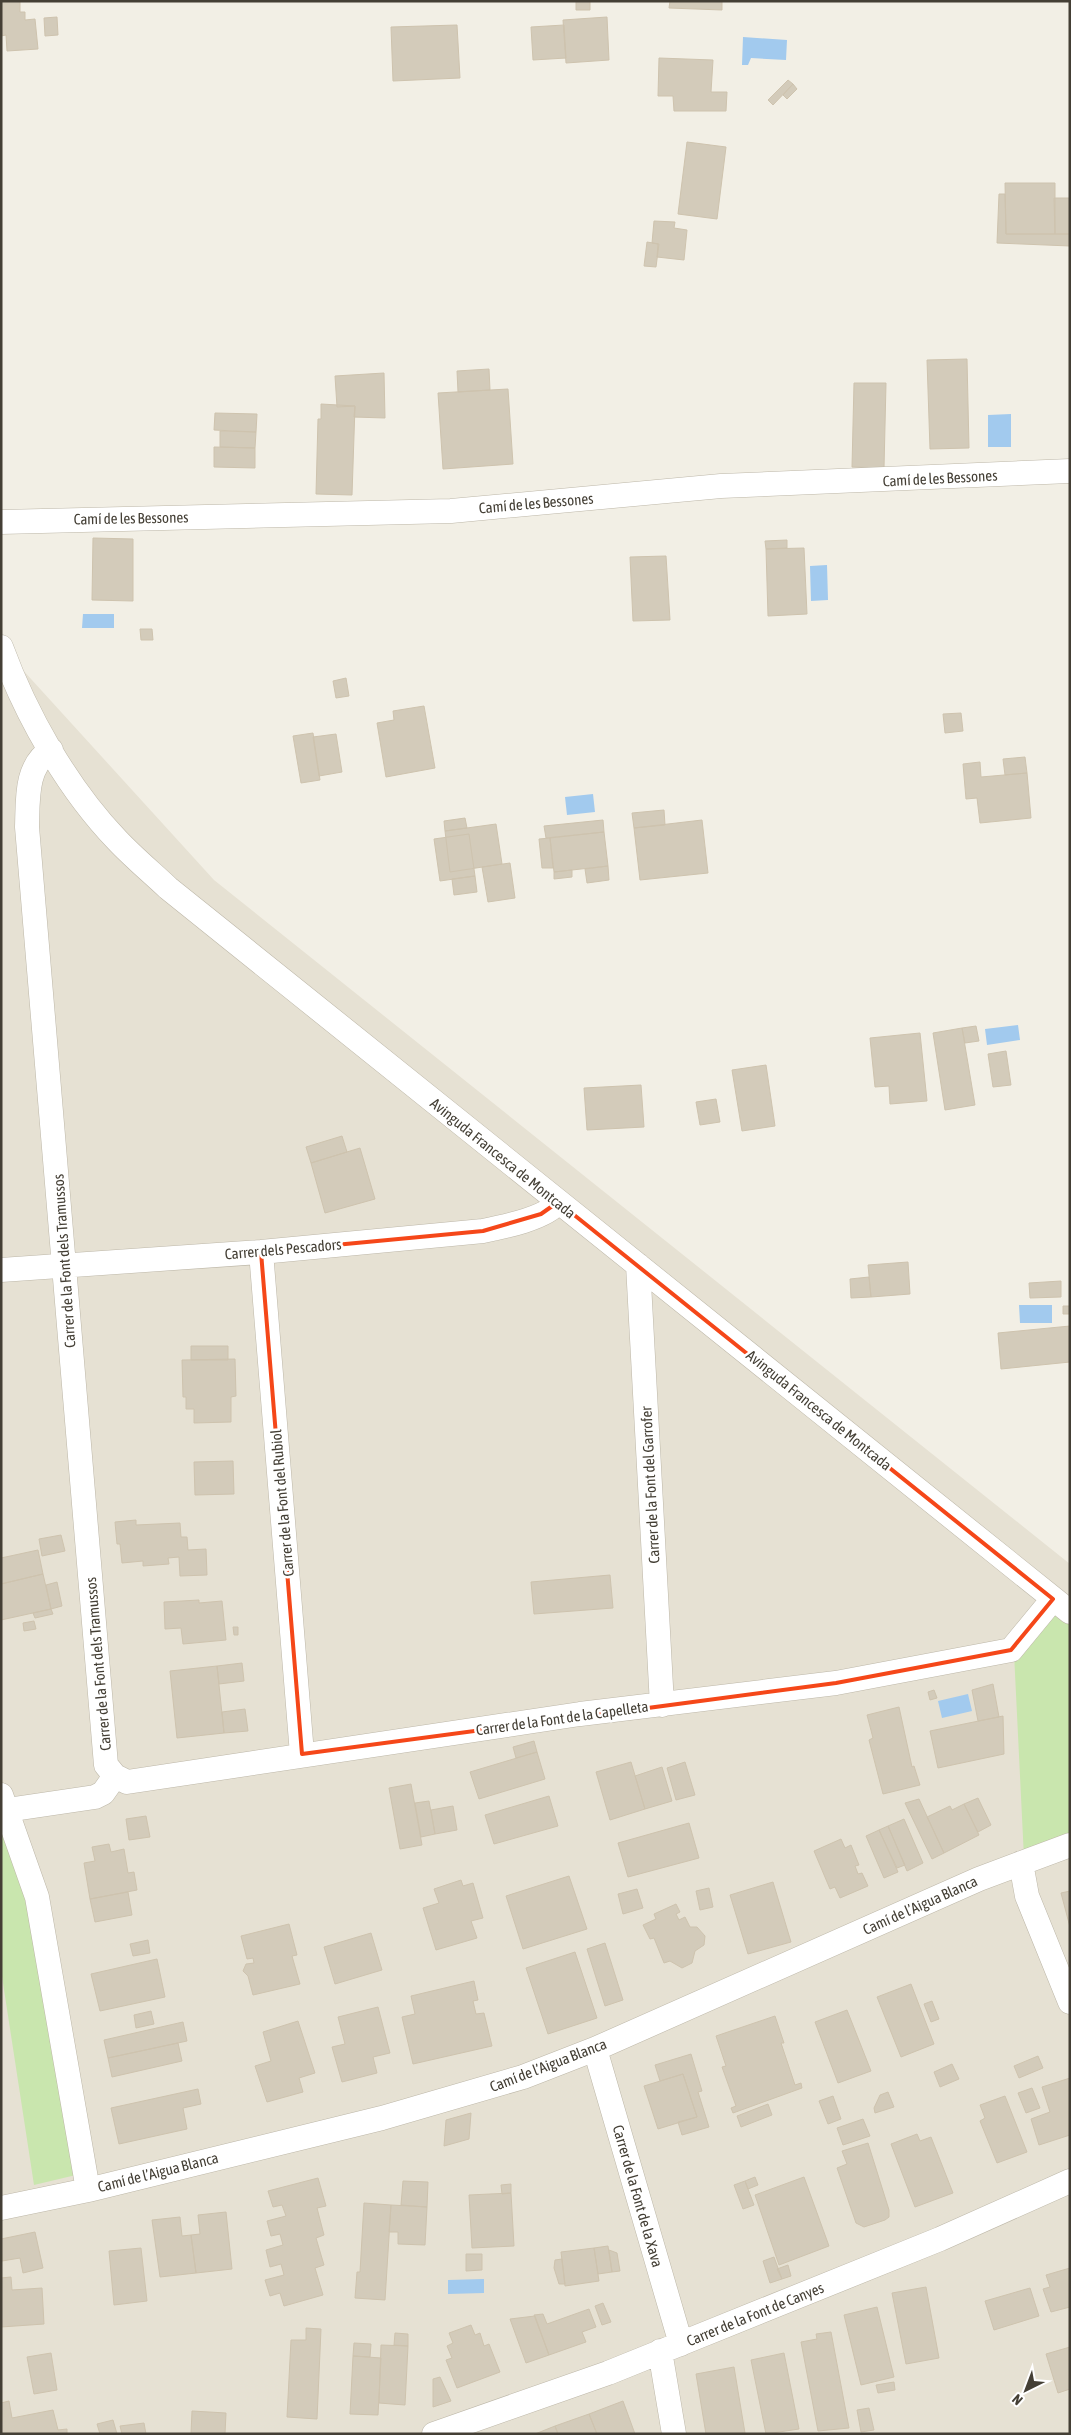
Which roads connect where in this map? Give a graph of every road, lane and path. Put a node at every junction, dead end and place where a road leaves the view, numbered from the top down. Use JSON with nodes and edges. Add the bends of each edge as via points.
{"nodes":[{"id":1,"x":1070,"y":471,"type":"edge"},
{"id":2,"x":1,"y":522,"type":"edge"},
{"id":3,"x":1,"y":647,"type":"edge"},
{"id":4,"x":51,"y":750,"type":"junction"},
{"id":5,"x":558,"y":1202,"type":"junction"},
{"id":6,"x":261,"y":1252,"type":"junction"},
{"id":7,"x":62,"y":1264,"type":"junction"},
{"id":8,"x":638,"y":1266,"type":"junction"},
{"id":9,"x":1,"y":1270,"type":"edge"},
{"id":10,"x":1061,"y":1605,"type":"edge"},
{"id":11,"x":662,"y":1705,"type":"junction"},
{"id":12,"x":302,"y":1754,"type":"junction"},
{"id":13,"x":114,"y":1776,"type":"junction"},
{"id":14,"x":4,"y":1803,"type":"edge"},
{"id":15,"x":1070,"y":1845,"type":"edge"},
{"id":16,"x":1021,"y":1863,"type":"junction"},
{"id":17,"x":1070,"y":2002,"type":"edge"},
{"id":18,"x":595,"y":2049,"type":"junction"},
{"id":19,"x":1070,"y":2181,"type":"edge"},
{"id":20,"x":88,"y":2190,"type":"junction"},
{"id":21,"x":1,"y":2208,"type":"edge"},
{"id":22,"x":671,"y":2348,"type":"junction"},
{"id":23,"x":434,"y":2434,"type":"edge"},
{"id":24,"x":674,"y":2434,"type":"edge"}],
"edges":[{"from":1,"to":2,"type":"street","name":"Camí de les Bessones","via":[[721,486],[451,511]]},
{"from":3,"to":4,"type":"street","name":"Avinguda Francesca de Montcada","via":[[25,704]]},
{"from":4,"to":5,"type":"street","name":"Avinguda Francesca de Montcada","via":[[76,790],[116,839],[168,888]]},
{"from":4,"to":7,"type":"street","name":"Carrer de la Font dels Tramussos","via":[[33,769],[28,827],[57,1167]]},
{"from":5,"to":6,"type":"street","name":"Carrer dels Pescadors","via":[[541,1214],[483,1231]]},
{"from":5,"to":8,"type":"street","name":"Avinguda Francesca de Montcada"},
{"from":6,"to":7,"type":"street","name":"Carrer dels Pescadors"},
{"from":6,"to":12,"type":"street","name":"Carrer de la Font del Rubiol"},
{"from":7,"to":9,"type":"street","name":"Carrer dels Pescadors"},
{"from":7,"to":13,"type":"street","name":"Carrer de la Font dels Tramussos","via":[[106,1765]]},
{"from":8,"to":10,"type":"street","name":"Avinguda Francesca de Montcada"},
{"from":8,"to":11,"type":"street","name":"Carrer de la Font del Garrofer"},
{"from":10,"to":11,"type":"street","name":"Carrer de la Font de la Capelleta","via":[[1011,1650],[836,1683]]},
{"from":11,"to":12,"type":"street","name":"Carrer de la Font de la Capelleta"},
{"from":12,"to":13,"type":"street","name":"Carrer de la Font de la Capelleta","via":[[127,1782]]},
{"from":13,"to":14,"type":"street","via":[[102,1793],[95,1797]]},
{"from":14,"to":20,"type":"street","via":[[37,1897]]},
{"from":15,"to":16,"type":"street","name":"Camí de l’Aigua Blanca"},
{"from":16,"to":17,"type":"street","via":[[1026,1896]]},
{"from":16,"to":18,"type":"street","name":"Camí de l’Aigua Blanca"},
{"from":18,"to":20,"type":"street","name":"Camí de l’Aigua Blanca","via":[[523,2077],[382,2118]]},
{"from":18,"to":22,"type":"street","name":"Carrer de la Font de la Xava"},
{"from":19,"to":22,"type":"street","name":"Carrer de la Font de Canyes","via":[[940,2239]]},
{"from":20,"to":21,"type":"street","name":"Camí de l’Aigua Blanca"},
{"from":22,"to":23,"type":"street","name":"Carrer de la Font de Canyes"},
{"from":22,"to":24,"type":"street","name":"Carrer de la Font de la Xava"}]}
